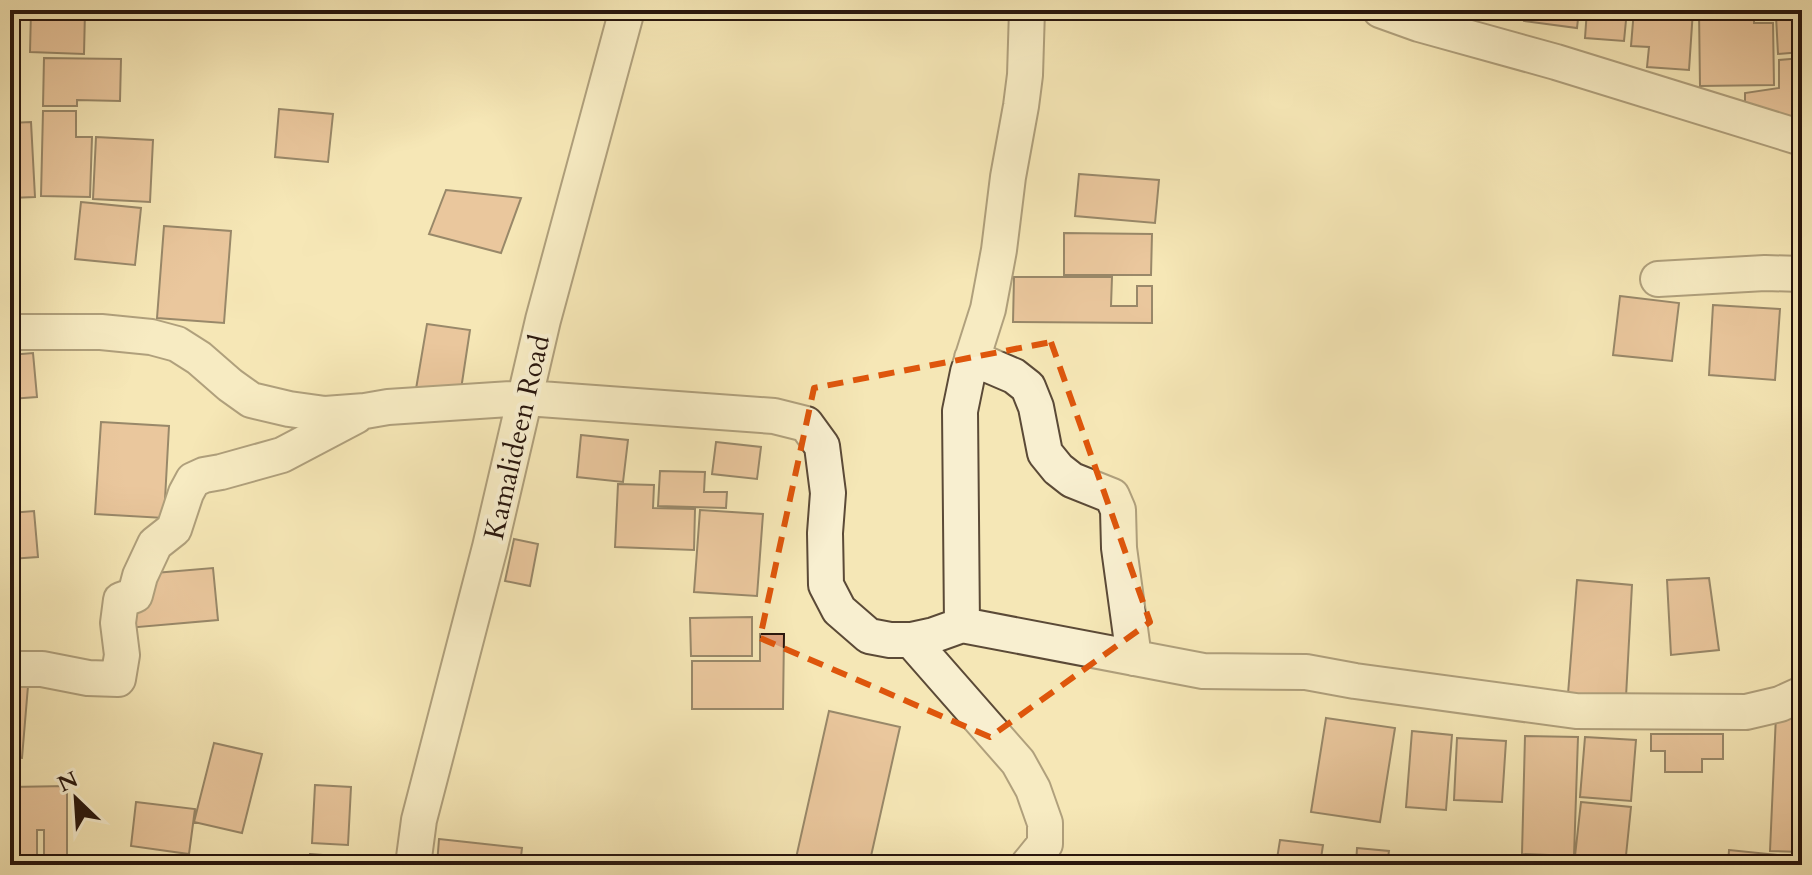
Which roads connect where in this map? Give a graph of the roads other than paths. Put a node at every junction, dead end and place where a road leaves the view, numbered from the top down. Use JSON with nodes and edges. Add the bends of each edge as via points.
{"nodes":[{"id":1,"x":627,"y":10,"type":"edge"},
{"id":2,"x":1027,"y":10,"type":"edge"},
{"id":3,"x":1380,"y":10,"type":"edge"},
{"id":4,"x":1802,"y":138,"type":"edge"},
{"id":5,"x":1802,"y":274,"type":"edge"},
{"id":6,"x":1658,"y":279,"type":"dead end"},
{"id":7,"x":10,"y":332,"type":"edge"},
{"id":8,"x":972,"y":358,"type":"junction"},
{"id":9,"x":526,"y":398,"type":"junction"},
{"id":10,"x":365,"y":411,"type":"junction"},
{"id":11,"x":962,"y":625,"type":"junction"},
{"id":12,"x":911,"y":640,"type":"junction"},
{"id":13,"x":1134,"y":658,"type":"junction"},
{"id":14,"x":10,"y":669,"type":"edge"},
{"id":15,"x":1802,"y":694,"type":"edge"},
{"id":16,"x":413,"y":865,"type":"edge"},
{"id":17,"x":1028,"y":865,"type":"edge"}],
"edges":[{"from":1,"to":9,"type":"street","name":"Kamalideen Road"},
{"from":2,"to":8,"type":"street","via":[[1025,75],[999,250]]},
{"from":3,"to":4,"type":"street"},
{"from":5,"to":6,"type":"street"},
{"from":7,"to":10,"type":"street","via":[[151,337],[177,344],[251,400],[325,414]]},
{"from":8,"to":11,"type":"street","via":[[960,411]]},
{"from":8,"to":13,"type":"street","via":[[1028,387],[1045,453],[1058,469],[1112,496],[1118,510]]},
{"from":9,"to":10,"type":"street"},
{"from":9,"to":12,"type":"street","via":[[774,416],[806,424],[822,446],[828,493],[826,585],[839,610],[869,636]]},
{"from":9,"to":16,"type":"street","name":"Kamalideen Road","via":[[419,820]]},
{"from":10,"to":14,"type":"street","via":[[282,455],[193,480],[174,529],[155,544],[135,595],[121,600],[118,679]]},
{"from":11,"to":12,"type":"street"},
{"from":11,"to":13,"type":"street"},
{"from":12,"to":17,"type":"street","via":[[1018,762],[1033,789],[1045,823],[1045,844]]},
{"from":13,"to":15,"type":"street","via":[[1203,671],[1306,672],[1576,711],[1746,712]]}]}
